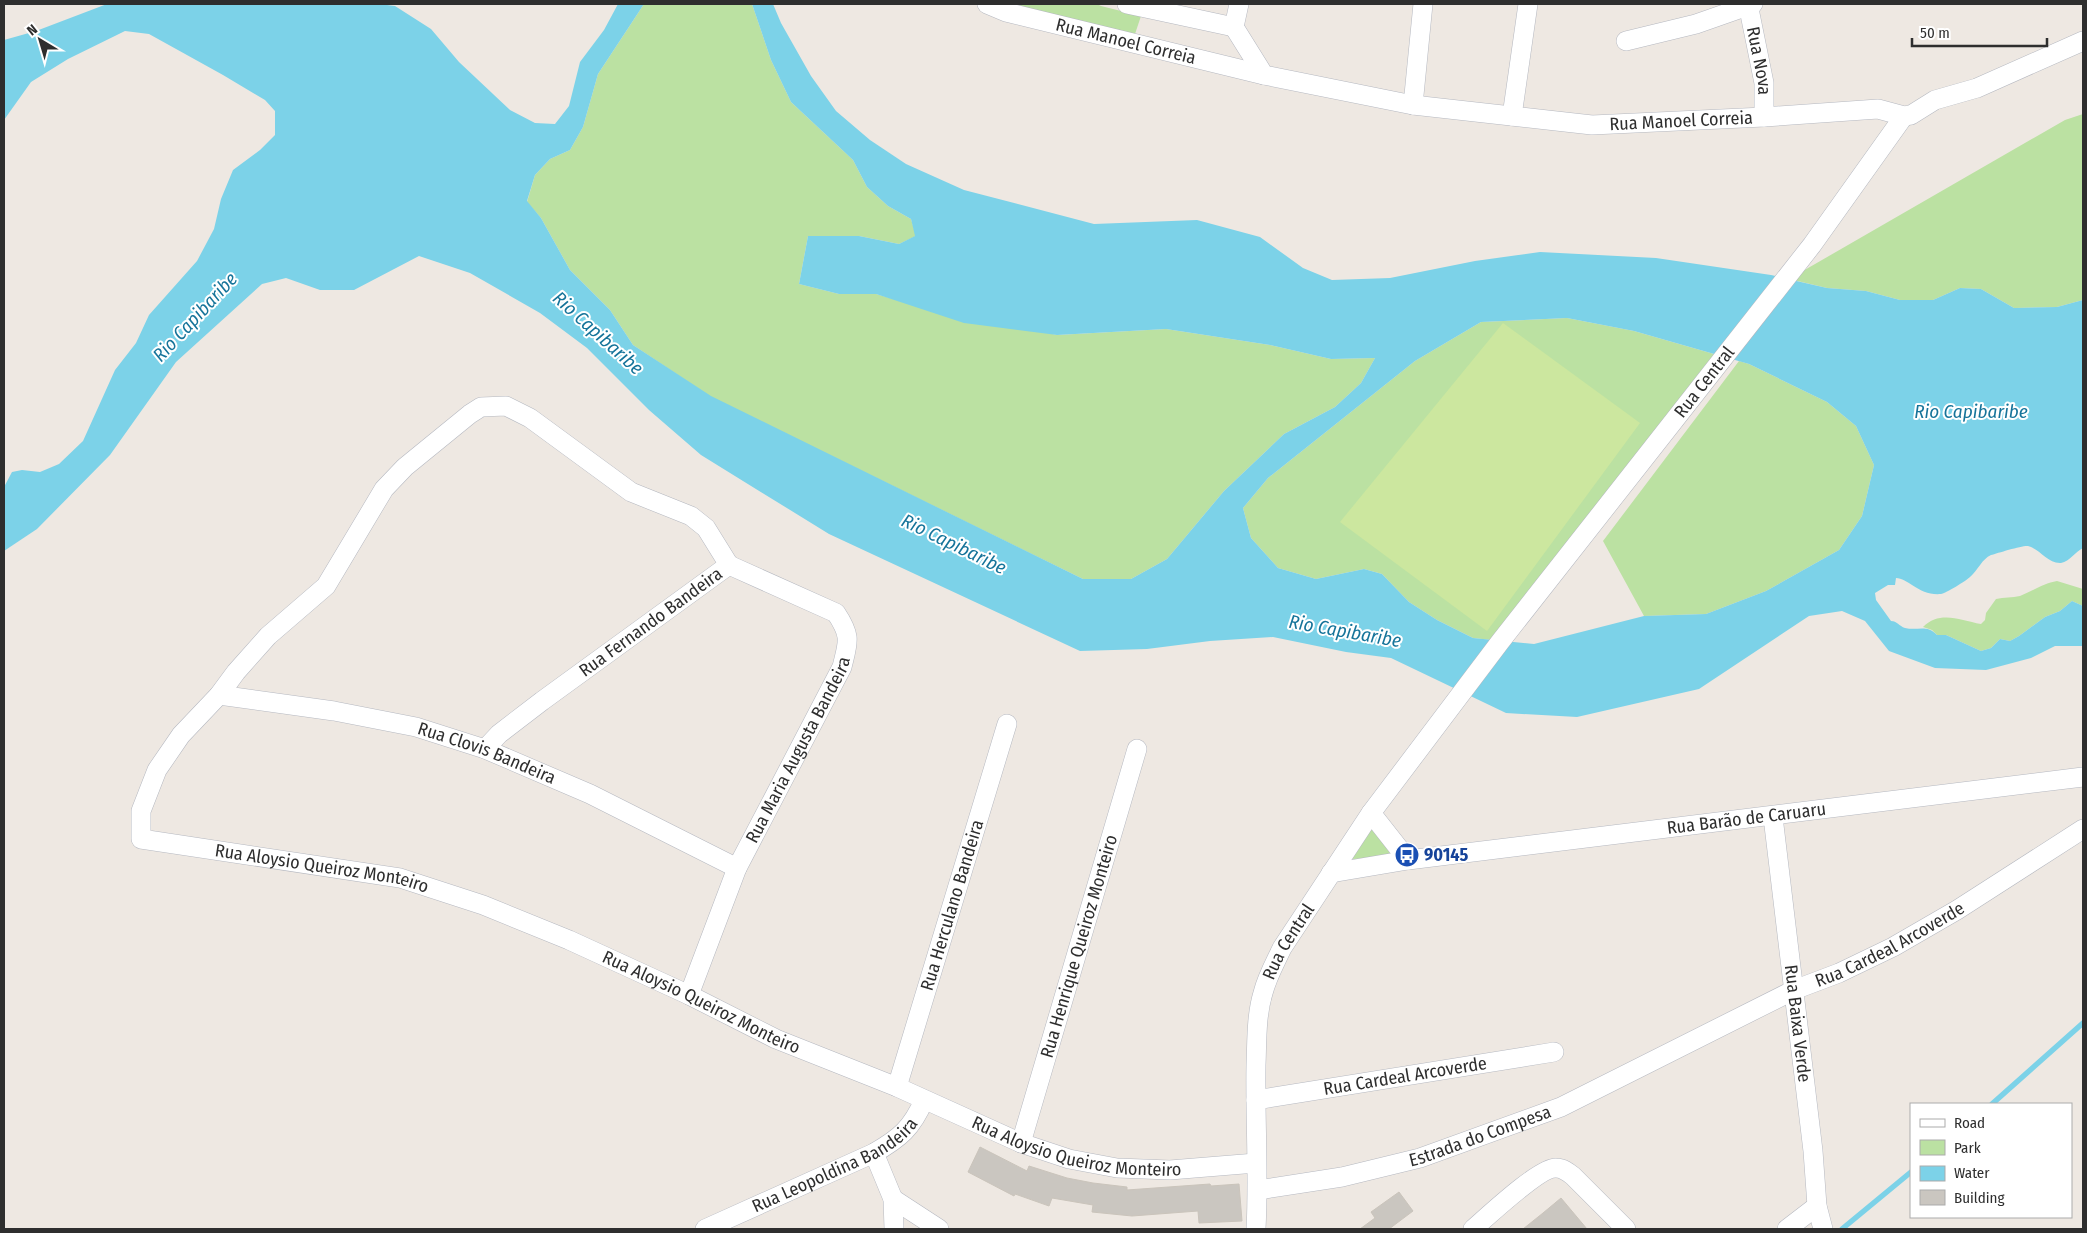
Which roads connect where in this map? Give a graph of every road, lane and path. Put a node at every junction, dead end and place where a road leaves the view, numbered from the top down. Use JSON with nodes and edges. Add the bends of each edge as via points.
{"nodes":[{"id":1,"x":987,"y":4,"type":"edge"},
{"id":2,"x":1127,"y":4,"type":"edge"},
{"id":3,"x":1239,"y":4,"type":"edge"},
{"id":4,"x":1423,"y":4,"type":"edge"},
{"id":5,"x":1528,"y":4,"type":"edge"},
{"id":6,"x":1750,"y":4,"type":"edge"},
{"id":7,"x":1234,"y":27,"type":"junction"},
{"id":8,"x":2083,"y":41,"type":"edge"},
{"id":9,"x":1626,"y":42,"type":"dead end"},
{"id":10,"x":1264,"y":75,"type":"junction"},
{"id":11,"x":1413,"y":105,"type":"junction"},
{"id":12,"x":1512,"y":116,"type":"junction"},
{"id":13,"x":1904,"y":116,"type":"junction"},
{"id":14,"x":1764,"y":117,"type":"junction"},
{"id":15,"x":729,"y":565,"type":"junction"},
{"id":16,"x":219,"y":695,"type":"junction"},
{"id":17,"x":1007,"y":724,"type":"dead end"},
{"id":18,"x":485,"y":749,"type":"junction"},
{"id":19,"x":1137,"y":749,"type":"dead end"},
{"id":20,"x":2083,"y":778,"type":"edge"},
{"id":21,"x":1371,"y":814,"type":"junction"},
{"id":22,"x":1774,"y":817,"type":"junction"},
{"id":23,"x":2083,"y":829,"type":"edge"},
{"id":24,"x":1408,"y":860,"type":"junction"},
{"id":25,"x":736,"y":868,"type":"junction"},
{"id":26,"x":1331,"y":873,"type":"junction"},
{"id":27,"x":1794,"y":990,"type":"junction"},
{"id":28,"x":689,"y":995,"type":"junction"},
{"id":29,"x":1689,"y":1043,"type":"joint"},
{"id":30,"x":1554,"y":1052,"type":"dead end"},
{"id":31,"x":897,"y":1087,"type":"junction"},
{"id":32,"x":924,"y":1100,"type":"junction"},
{"id":33,"x":1256,"y":1100,"type":"junction"},
{"id":34,"x":1021,"y":1143,"type":"junction"},
{"id":35,"x":874,"y":1153,"type":"junction"},
{"id":36,"x":1256,"y":1163,"type":"junction"},
{"id":37,"x":1258,"y":1190,"type":"junction"},
{"id":38,"x":893,"y":1199,"type":"junction"},
{"id":39,"x":1817,"y":1206,"type":"junction"},
{"id":40,"x":710,"y":1228,"type":"edge"},
{"id":41,"x":894,"y":1229,"type":"edge"},
{"id":42,"x":939,"y":1229,"type":"edge"},
{"id":43,"x":1256,"y":1229,"type":"edge"},
{"id":44,"x":1473,"y":1229,"type":"edge"},
{"id":45,"x":1626,"y":1229,"type":"edge"},
{"id":46,"x":1787,"y":1229,"type":"edge"},
{"id":47,"x":1824,"y":1229,"type":"edge"}],
"edges":[{"from":1,"to":10,"type":"street","name":"Rua Manoel Correia","via":[[1006,12]]},
{"from":2,"to":7,"type":"street"},
{"from":3,"to":7,"type":"street"},
{"from":4,"to":11,"type":"street"},
{"from":5,"to":12,"type":"street"},
{"from":6,"to":9,"type":"street","via":[[1696,24]]},
{"from":6,"to":14,"type":"street","name":"Rua Nova","via":[[1764,83]]},
{"from":7,"to":10,"type":"street"},
{"from":8,"to":13,"type":"street","via":[[1986,85],[1935,100]]},
{"from":10,"to":11,"type":"street","name":"Rua Manoel Correia"},
{"from":11,"to":12,"type":"street","name":"Rua Manoel Correia"},
{"from":12,"to":14,"type":"street","name":"Rua Manoel Correia","via":[[1592,125]]},
{"from":13,"to":14,"type":"street","name":"Rua Manoel Correia","via":[[1878,109]]},
{"from":13,"to":21,"type":"street","name":"Rua Central","via":[[1812,244],[1500,642]]},
{"from":15,"to":16,"type":"street","name":"Rua Fernando Bandeira","via":[[706,528],[691,516],[631,492],[530,418],[506,406],[481,407],[405,467],[384,490],[326,586],[268,636]]},
{"from":15,"to":18,"type":"street","name":"Rua Fernando Bandeira","via":[[542,701]]},
{"from":15,"to":25,"type":"street","name":"Rua Maria Augusta Bandeira","via":[[836,613],[847,629],[848,644],[842,668]]},
{"from":16,"to":18,"type":"street","name":"Rua Clovis Bandeira","via":[[334,711],[416,727]]},
{"from":16,"to":28,"type":"street","name":"Rua Aloysio Queiroz Monteiro","via":[[181,735],[156,770],[141,811],[141,839],[400,878],[483,905]]},
{"from":17,"to":31,"type":"street","name":"Rua Herculano Bandeira"},
{"from":18,"to":25,"type":"street","name":"Rua Clovis Bandeira","via":[[590,794]]},
{"from":19,"to":34,"type":"street","name":"Rua Henrique Queiroz Monteiro"},
{"from":20,"to":22,"type":"street","name":"Rua Barão de Caruaru"},
{"from":21,"to":24,"type":"street"},
{"from":21,"to":26,"type":"street","name":"Rua Central"},
{"from":22,"to":24,"type":"street","name":"Rua Barão de Caruaru"},
{"from":22,"to":27,"type":"street","name":"Rua Baixa Verde"},
{"from":23,"to":27,"type":"street","name":"Rua Cardeal Arcoverde","via":[[1957,910],[1892,947],[1839,973]]},
{"from":24,"to":26,"type":"street","name":"Rua Barão de Caruaru"},
{"from":25,"to":28,"type":"street","name":"Rua Maria Augusta Bandeira"},
{"from":26,"to":33,"type":"street","name":"Rua Central","via":[[1282,948],[1262,994],[1257,1024]]},
{"from":27,"to":29,"type":"street","name":"Rua Cardeal Arcoverde"},
{"from":27,"to":39,"type":"street","name":"Rua Baixa Verde"},
{"from":28,"to":31,"type":"street","name":"Rua Aloysio Queiroz Monteiro","via":[[776,1039]]},
{"from":29,"to":37,"type":"street","name":"Estrada do Compesa","via":[[1561,1107],[1420,1158],[1342,1177]]},
{"from":30,"to":33,"type":"street","name":"Rua Cardeal Arcoverde"},
{"from":31,"to":32,"type":"street","name":"Rua Aloysio Queiroz Monteiro"},
{"from":32,"to":34,"type":"street","name":"Rua Aloysio Queiroz Monteiro"},
{"from":32,"to":35,"type":"street","name":"Rua Leopoldina Bandeira","via":[[910,1127],[895,1141]]},
{"from":33,"to":36,"type":"street","name":"Rua Central"},
{"from":34,"to":36,"type":"street","name":"Rua Aloysio Queiroz Monteiro","via":[[1069,1159],[1117,1168],[1170,1170]]},
{"from":35,"to":38,"type":"street"},
{"from":35,"to":40,"type":"street","name":"Rua Leopoldina Bandeira"},
{"from":36,"to":37,"type":"street","name":"Rua Central"},
{"from":37,"to":43,"type":"street","name":"Rua Central"},
{"from":38,"to":41,"type":"street"},
{"from":38,"to":42,"type":"street"},
{"from":39,"to":46,"type":"street"},
{"from":39,"to":47,"type":"street","name":"Rua Baixa Verde"},
{"from":44,"to":45,"type":"street","via":[[1545,1171],[1554,1168],[1565,1170]]}]}
